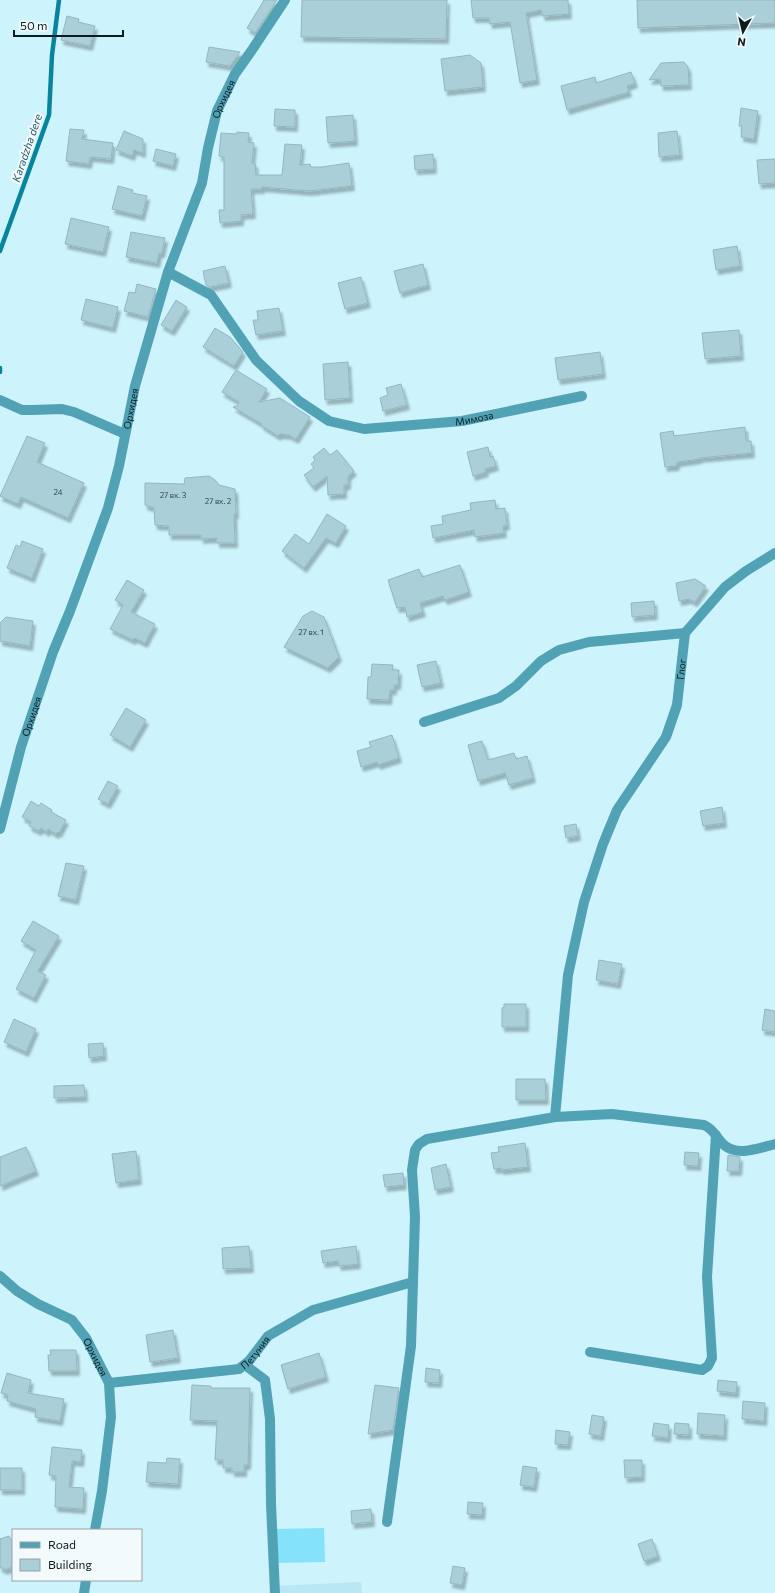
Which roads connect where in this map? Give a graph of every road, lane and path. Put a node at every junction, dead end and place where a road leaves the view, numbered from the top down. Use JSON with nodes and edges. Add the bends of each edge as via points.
{"nodes":[{"id":1,"x":285,"y":0,"type":"edge"},
{"id":2,"x":168,"y":272,"type":"junction"},
{"id":3,"x":582,"y":396,"type":"dead end"},
{"id":4,"x":0,"y":400,"type":"edge"},
{"id":5,"x":125,"y":434,"type":"junction"},
{"id":6,"x":775,"y":554,"type":"edge"},
{"id":7,"x":685,"y":634,"type":"junction"},
{"id":8,"x":424,"y":722,"type":"dead end"},
{"id":9,"x":0,"y":828,"type":"edge"},
{"id":10,"x":555,"y":1117,"type":"junction"},
{"id":11,"x":716,"y":1135,"type":"junction"},
{"id":12,"x":775,"y":1144,"type":"edge"},
{"id":13,"x":0,"y":1276,"type":"edge"},
{"id":14,"x":413,"y":1282,"type":"junction"},
{"id":15,"x":590,"y":1352,"type":"dead end"},
{"id":16,"x":245,"y":1365,"type":"junction"},
{"id":17,"x":110,"y":1384,"type":"junction"},
{"id":18,"x":387,"y":1522,"type":"dead end"},
{"id":19,"x":95,"y":1529,"type":"edge"},
{"id":20,"x":86,"y":1581,"type":"edge"},
{"id":21,"x":84,"y":1593,"type":"edge"},
{"id":22,"x":275,"y":1593,"type":"edge"}],
"edges":[{"from":1,"to":2,"type":"street","name":"Орхидея","via":[[235,74],[217,111],[202,183]]},
{"from":2,"to":3,"type":"street","name":"Мимоза","via":[[211,294],[256,360],[299,401],[329,421],[364,429],[462,421]]},
{"from":2,"to":5,"type":"street","name":"Орхидея","via":[[134,386]]},
{"from":4,"to":5,"type":"street","via":[[22,410],[62,409],[74,412]]},
{"from":5,"to":9,"type":"street","name":"Орхидея","via":[[108,508],[23,739]]},
{"from":6,"to":7,"type":"street","via":[[746,570],[725,587]]},
{"from":7,"to":8,"type":"street","via":[[589,642],[559,650],[540,661],[516,686],[499,698]]},
{"from":7,"to":10,"type":"street","name":"Глог","via":[[677,705],[666,737],[617,810],[584,902],[568,975]]},
{"from":10,"to":11,"type":"street","via":[[612,1114],[704,1125],[712,1129]]},
{"from":10,"to":14,"type":"street","via":[[427,1139],[419,1144],[415,1150],[412,1170],[415,1217]]},
{"from":11,"to":12,"type":"street","via":[[724,1145],[734,1150],[746,1151]]},
{"from":11,"to":15,"type":"street","via":[[707,1277],[712,1358],[708,1366],[702,1370]]},
{"from":13,"to":17,"type":"street","name":"Орхидея","via":[[32,1301],[72,1320],[86,1338]]},
{"from":14,"to":16,"type":"street","name":"Петуния","via":[[313,1310],[268,1336]]},
{"from":14,"to":18,"type":"street","via":[[411,1346]]},
{"from":16,"to":17,"type":"street","name":"Петуния","via":[[231,1370]]},
{"from":16,"to":22,"type":"street","via":[[265,1380],[270,1418]]},
{"from":17,"to":19,"type":"street","name":"Орхидея","via":[[111,1417]]},
{"from":20,"to":21,"type":"street"}]}
